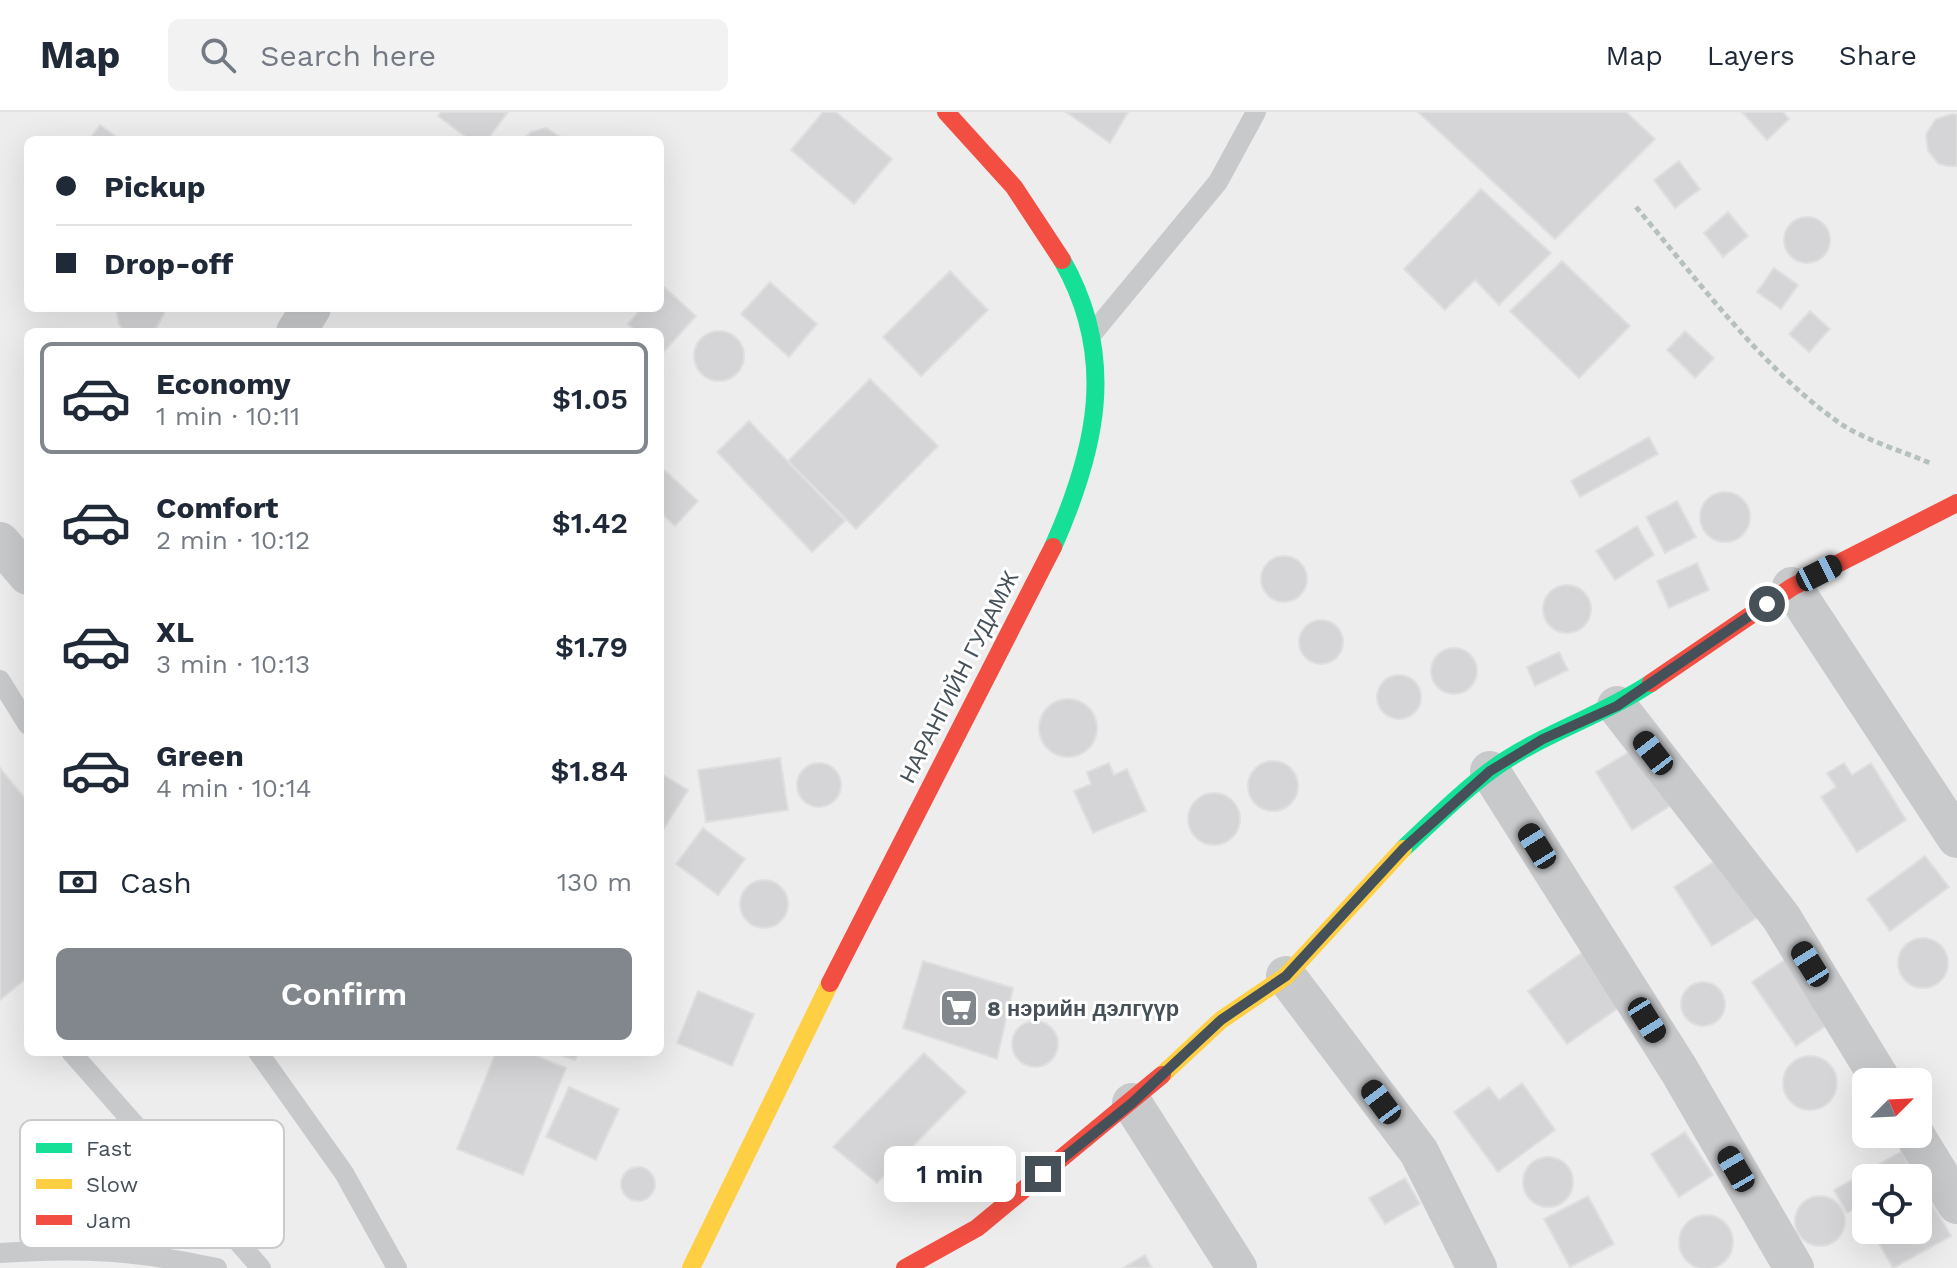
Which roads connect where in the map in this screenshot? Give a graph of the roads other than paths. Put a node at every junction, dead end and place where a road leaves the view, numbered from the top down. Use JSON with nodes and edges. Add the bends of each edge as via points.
{"nodes":[{"id":1,"x":946,"y":112,"type":"edge"},
{"id":2,"x":1256,"y":112,"type":"edge"},
{"id":3,"x":1092,"y":334,"type":"junction"},
{"id":4,"x":1957,"y":503,"type":"edge"},
{"id":5,"x":0,"y":542,"type":"edge"},
{"id":6,"x":24,"y":570,"type":"edge"},
{"id":7,"x":1792,"y":587,"type":"junction"},
{"id":8,"x":0,"y":680,"type":"edge"},
{"id":9,"x":1617,"y":706,"type":"junction"},
{"id":10,"x":24,"y":719,"type":"edge"},
{"id":11,"x":1490,"y":771,"type":"junction"},
{"id":12,"x":1957,"y":838,"type":"edge"},
{"id":13,"x":1286,"y":976,"type":"junction"},
{"id":14,"x":75,"y":1056,"type":"edge"},
{"id":15,"x":261,"y":1056,"type":"edge"},
{"id":16,"x":1873,"y":1068,"type":"edge"},
{"id":17,"x":1132,"y":1103,"type":"junction"},
{"id":18,"x":131,"y":1120,"type":"edge"},
{"id":19,"x":1923,"y":1148,"type":"edge"},
{"id":20,"x":1957,"y":1204,"type":"edge"},
{"id":21,"x":243,"y":1248,"type":"edge"},
{"id":22,"x":0,"y":1253,"type":"edge"},
{"id":23,"x":217,"y":1268,"type":"edge"},
{"id":24,"x":261,"y":1268,"type":"edge"},
{"id":25,"x":397,"y":1268,"type":"edge"},
{"id":26,"x":691,"y":1268,"type":"edge"},
{"id":27,"x":905,"y":1268,"type":"edge"},
{"id":28,"x":1237,"y":1268,"type":"edge"},
{"id":29,"x":1477,"y":1268,"type":"edge"},
{"id":30,"x":1794,"y":1268,"type":"edge"}],
"edges":[{"from":1,"to":3,"type":"street","name":"НАРАНГИЙН ГУДАМЖ","via":[[1036,217],[1071,272]]},
{"from":2,"to":3,"type":"lane","via":[[1218,182]]},
{"from":3,"to":26,"type":"street","name":"НАРАНГИЙН ГУДАМЖ","via":[[1092,435],[1070,509]]},
{"from":4,"to":7,"type":"street"},
{"from":5,"to":6,"type":"street"},
{"from":7,"to":9,"type":"street"},
{"from":7,"to":12,"type":"street"},
{"from":8,"to":10,"type":"lane"},
{"from":9,"to":11,"type":"street","via":[[1543,739]]},
{"from":9,"to":16,"type":"street","via":[[1781,917]]},
{"from":11,"to":13,"type":"street","via":[[1404,848]]},
{"from":11,"to":30,"type":"street","via":[[1679,1070]]},
{"from":13,"to":17,"type":"street","via":[[1221,1020]]},
{"from":13,"to":29,"type":"street","via":[[1419,1152]]},
{"from":14,"to":18,"type":"lane"},
{"from":15,"to":25,"type":"lane","via":[[344,1173]]},
{"from":17,"to":27,"type":"street","via":[[977,1228]]},
{"from":17,"to":28,"type":"street"},
{"from":19,"to":20,"type":"street"},
{"from":21,"to":24,"type":"lane"},
{"from":22,"to":23,"type":"lane","via":[[147,1253]]}]}
